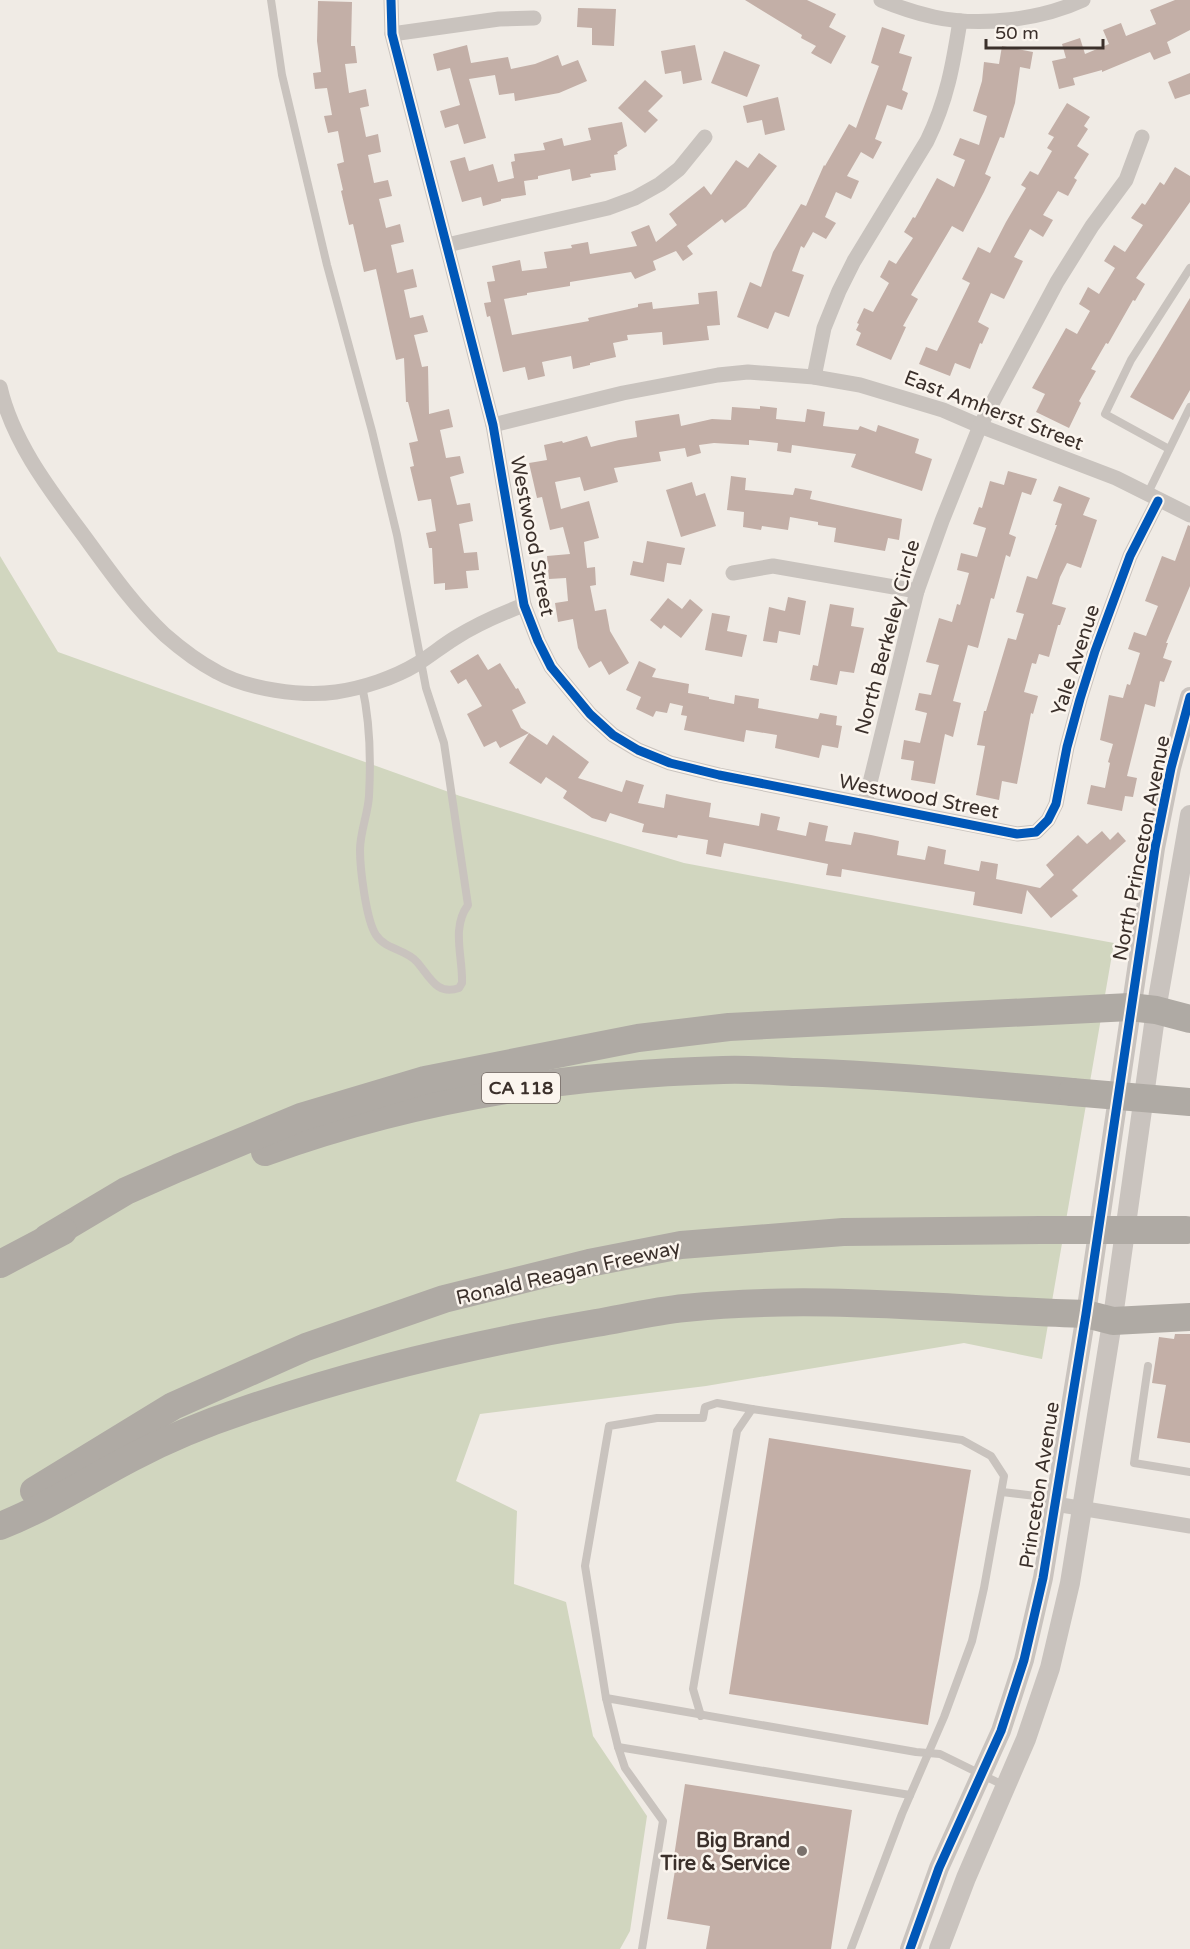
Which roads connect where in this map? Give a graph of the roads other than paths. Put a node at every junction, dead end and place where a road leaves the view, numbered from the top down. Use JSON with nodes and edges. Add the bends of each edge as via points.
{"nodes":[{"id":1,"x":271,"y":0,"type":"edge"},
{"id":2,"x":391,"y":0,"type":"edge"},
{"id":3,"x":881,"y":0,"type":"edge"},
{"id":4,"x":1083,"y":0,"type":"edge"},
{"id":5,"x":534,"y":18,"type":"dead end"},
{"id":6,"x":960,"y":21,"type":"junction"},
{"id":7,"x":393,"y":34,"type":"junction"},
{"id":8,"x":705,"y":137,"type":"dead end"},
{"id":9,"x":1142,"y":137,"type":"dead end"},
{"id":10,"x":447,"y":245,"type":"junction"},
{"id":11,"x":1190,"y":268,"type":"edge"},
{"id":12,"x":814,"y":377,"type":"junction"},
{"id":13,"x":0,"y":387,"type":"edge"},
{"id":14,"x":1190,"y":407,"type":"edge"},
{"id":15,"x":493,"y":425,"type":"junction"},
{"id":16,"x":980,"y":426,"type":"junction"},
{"id":17,"x":1169,"y":449,"type":"junction"},
{"id":18,"x":1153,"y":498,"type":"junction"},
{"id":19,"x":1190,"y":515,"type":"edge"},
{"id":20,"x":733,"y":573,"type":"dead end"},
{"id":21,"x":917,"y":591,"type":"junction"},
{"id":22,"x":524,"y":605,"type":"junction"},
{"id":23,"x":420,"y":662,"type":"junction"},
{"id":24,"x":362,"y":686,"type":"junction"},
{"id":25,"x":1190,"y":697,"type":"edge"},
{"id":26,"x":865,"y":803,"type":"junction"},
{"id":27,"x":1190,"y":815,"type":"edge"},
{"id":28,"x":1036,"y":832,"type":"joint"},
{"id":29,"x":1143,"y":1009,"type":"junction"},
{"id":30,"x":1190,"y":1019,"type":"edge"},
{"id":31,"x":1190,"y":1102,"type":"edge"},
{"id":32,"x":1188,"y":1230,"type":"edge"},
{"id":33,"x":47,"y":1238,"type":"junction"},
{"id":34,"x":0,"y":1264,"type":"edge"},
{"id":35,"x":1190,"y":1317,"type":"edge"},
{"id":36,"x":1099,"y":1318,"type":"junction"},
{"id":37,"x":1148,"y":1365,"type":"dead end"},
{"id":38,"x":752,"y":1409,"type":"junction"},
{"id":39,"x":1190,"y":1472,"type":"edge"},
{"id":40,"x":1002,"y":1492,"type":"junction"},
{"id":41,"x":1055,"y":1504,"type":"junction"},
{"id":42,"x":1083,"y":1509,"type":"junction"},
{"id":43,"x":0,"y":1519,"type":"edge"},
{"id":44,"x":0,"y":1526,"type":"edge"},
{"id":45,"x":1190,"y":1526,"type":"edge"},
{"id":46,"x":606,"y":1698,"type":"junction"},
{"id":47,"x":701,"y":1716,"type":"junction"},
{"id":48,"x":618,"y":1747,"type":"junction"},
{"id":49,"x":928,"y":1753,"type":"junction"},
{"id":50,"x":981,"y":1776,"type":"junction"},
{"id":51,"x":1006,"y":1786,"type":"junction"},
{"id":52,"x":910,"y":1795,"type":"junction"},
{"id":53,"x":642,"y":1949,"type":"edge"},
{"id":54,"x":850,"y":1949,"type":"edge"},
{"id":55,"x":910,"y":1949,"type":"edge"},
{"id":56,"x":939,"y":1949,"type":"edge"}],
"edges":[{"from":1,"to":23,"type":"lane","via":[[282,75],[397,535]]},
{"from":2,"to":7,"type":"street","name":"Westwood Street"},
{"from":3,"to":6,"type":"street"},
{"from":4,"to":6,"type":"street","via":[[1044,13]]},
{"from":5,"to":7,"type":"street"},
{"from":6,"to":12,"type":"street","via":[[946,97],[937,120],[839,291],[824,328]]},
{"from":7,"to":10,"type":"street","name":"Westwood Street"},
{"from":8,"to":10,"type":"street","via":[[679,169],[635,198],[608,208]]},
{"from":9,"to":16,"type":"street","name":"North Berkeley Circle","via":[[1126,180],[1057,282]]},
{"from":10,"to":15,"type":"street","name":"Westwood Street"},
{"from":11,"to":17,"type":"lane","via":[[1131,360],[1106,414]]},
{"from":12,"to":15,"type":"street","name":"East Amherst Street","via":[[748,372],[718,375],[623,393]]},
{"from":12,"to":16,"type":"street","name":"East Amherst Street","via":[[899,396]]},
{"from":13,"to":24,"type":"street","via":[[14,430],[65,510],[131,599],[191,657],[250,686],[299,693],[335,693]]},
{"from":14,"to":17,"type":"lane"},
{"from":15,"to":22,"type":"street","name":"Westwood Street"},
{"from":16,"to":18,"type":"street","name":"East Amherst Street","via":[[1116,478]]},
{"from":16,"to":21,"type":"street","name":"North Berkeley Circle"},
{"from":17,"to":18,"type":"lane"},
{"from":18,"to":19,"type":"street","name":"East Amherst Street"},
{"from":18,"to":28,"type":"street","name":"Yale Avenue","via":[[1095,651],[1056,804]]},
{"from":20,"to":21,"type":"street","via":[[773,566]]},
{"from":21,"to":26,"type":"street","name":"North Berkeley Circle"},
{"from":22,"to":23,"type":"street","via":[[494,616]]},
{"from":22,"to":26,"type":"street","name":"Westwood Street","via":[[551,667],[590,714],[638,750],[719,775]]},
{"from":23,"to":24,"type":"street"},
{"from":23,"to":24,"type":"lane","via":[[444,744],[468,905],[459,924],[462,983],[450,991],[443,991],[413,958],[386,945],[375,934],[360,850],[369,797],[368,713]]},
{"from":25,"to":29,"type":"street","name":"North Princeton Avenue","via":[[1155,848]]},
{"from":26,"to":28,"type":"street","name":"Westwood Street","via":[[1017,834]]},
{"from":27,"to":29,"type":"street","name":"North Princeton Avenue"},
{"from":29,"to":30,"type":"highway"},
{"from":29,"to":33,"type":"highway","via":[[729,1027],[638,1038],[425,1080],[301,1117],[177,1168],[126,1191]]},
{"from":29,"to":36,"type":"street","name":"Princeton Avenue"},
{"from":29,"to":36,"type":"street","name":"Princeton Avenue"},
{"from":31,"to":33,"type":"highway","number":"CA 118","bridge":true,"via":[[860,1074],[724,1070],[585,1079],[492,1092],[354,1123],[187,1179]]},
{"from":32,"to":43,"type":"highway","name":"Ronald Reagan Freeway","bridge":true,"via":[[843,1232],[681,1245],[589,1263],[444,1299],[306,1347],[173,1406],[35,1490]]},
{"from":33,"to":34,"type":"highway","number":"CA 118"},
{"from":35,"to":36,"type":"highway"},
{"from":36,"to":41,"type":"street","name":"Princeton Avenue"},
{"from":36,"to":42,"type":"street","name":"Princeton Avenue"},
{"from":36,"to":44,"type":"highway","via":[[874,1303],[778,1304],[685,1308],[497,1341],[345,1379],[244,1410],[143,1452]]},
{"from":37,"to":39,"type":"lane","via":[[1134,1463]]},
{"from":38,"to":40,"type":"lane","via":[[962,1440],[991,1456],[1004,1476]]},
{"from":38,"to":46,"type":"lane","via":[[717,1403],[705,1407],[703,1418],[657,1418],[609,1426],[585,1566]]},
{"from":38,"to":47,"type":"lane","via":[[737,1431],[693,1689]]},
{"from":40,"to":41,"type":"lane","via":[[1036,1496]]},
{"from":40,"to":49,"type":"lane","via":[[972,1641]]},
{"from":41,"to":42,"type":"street"},
{"from":41,"to":50,"type":"street","name":"Princeton Avenue","via":[[1024,1660],[1001,1731]]},
{"from":42,"to":45,"type":"street"},
{"from":42,"to":51,"type":"street","name":"Princeton Avenue","via":[[1050,1668]]},
{"from":46,"to":47,"type":"lane"},
{"from":46,"to":48,"type":"lane"},
{"from":47,"to":49,"type":"lane"},
{"from":48,"to":52,"type":"lane"},
{"from":48,"to":53,"type":"lane","via":[[625,1768],[663,1821]]},
{"from":49,"to":50,"type":"lane","via":[[940,1754]]},
{"from":49,"to":52,"type":"lane"},
{"from":50,"to":51,"type":"lane"},
{"from":50,"to":55,"type":"street","name":"Princeton Avenue","via":[[939,1868]]},
{"from":51,"to":56,"type":"street","name":"Princeton Avenue"},
{"from":52,"to":54,"type":"lane"}]}
